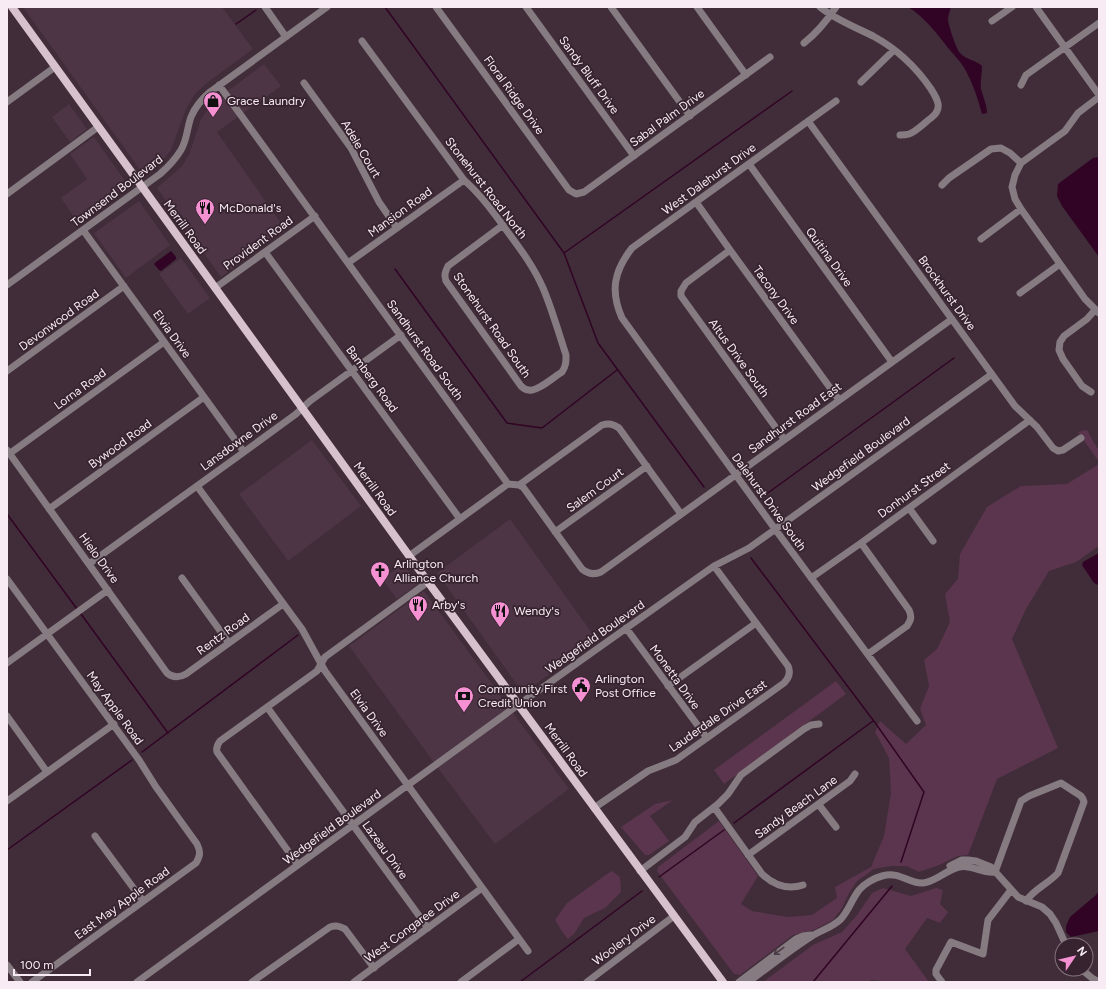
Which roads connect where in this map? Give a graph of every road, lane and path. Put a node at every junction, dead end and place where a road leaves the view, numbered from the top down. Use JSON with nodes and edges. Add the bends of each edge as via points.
{"nodes":[{"id":1,"x":12,"y":7,"type":"edge"},
{"id":2,"x":265,"y":7,"type":"edge"},
{"id":3,"x":327,"y":7,"type":"edge"},
{"id":4,"x":436,"y":7,"type":"edge"},
{"id":5,"x":526,"y":7,"type":"edge"},
{"id":6,"x":611,"y":7,"type":"edge"},
{"id":7,"x":697,"y":7,"type":"edge"},
{"id":8,"x":820,"y":7,"type":"edge"},
{"id":9,"x":836,"y":7,"type":"edge"},
{"id":10,"x":1012,"y":7,"type":"edge"},
{"id":11,"x":1036,"y":7,"type":"edge"},
{"id":12,"x":830,"y":16,"type":"junction"},
{"id":13,"x":992,"y":21,"type":"dead end"},
{"id":14,"x":1099,"y":23,"type":"edge"},
{"id":15,"x":286,"y":37,"type":"junction"},
{"id":16,"x":362,"y":41,"type":"dead end"},
{"id":17,"x":804,"y":44,"type":"dead end"},
{"id":18,"x":1065,"y":47,"type":"junction"},
{"id":19,"x":894,"y":50,"type":"junction"},
{"id":20,"x":770,"y":57,"type":"dead end"},
{"id":21,"x":55,"y":67,"type":"junction"},
{"id":22,"x":746,"y":74,"type":"junction"},
{"id":23,"x":861,"y":82,"type":"dead end"},
{"id":24,"x":304,"y":83,"type":"dead end"},
{"id":25,"x":219,"y":85,"type":"junction"},
{"id":26,"x":1021,"y":85,"type":"dead end"},
{"id":27,"x":1099,"y":96,"type":"edge"},
{"id":28,"x":836,"y":101,"type":"dead end"},
{"id":29,"x":7,"y":102,"type":"edge"},
{"id":30,"x":690,"y":116,"type":"junction"},
{"id":31,"x":808,"y":121,"type":"junction"},
{"id":32,"x":98,"y":127,"type":"junction"},
{"id":33,"x":900,"y":135,"type":"dead end"},
{"id":34,"x":634,"y":156,"type":"junction"},
{"id":35,"x":1021,"y":163,"type":"junction"},
{"id":36,"x":749,"y":164,"type":"junction"},
{"id":37,"x":464,"y":180,"type":"junction"},
{"id":38,"x":942,"y":185,"type":"dead end"},
{"id":39,"x":142,"y":187,"type":"junction"},
{"id":40,"x":7,"y":194,"type":"edge"},
{"id":41,"x":576,"y":194,"type":"joint"},
{"id":42,"x":696,"y":202,"type":"junction"},
{"id":43,"x":1021,"y":209,"type":"junction"},
{"id":44,"x":315,"y":216,"type":"junction"},
{"id":45,"x":503,"y":225,"type":"junction"},
{"id":46,"x":397,"y":228,"type":"junction"},
{"id":47,"x":83,"y":230,"type":"junction"},
{"id":48,"x":981,"y":239,"type":"dead end"},
{"id":49,"x":730,"y":250,"type":"junction"},
{"id":50,"x":265,"y":252,"type":"junction"},
{"id":51,"x":348,"y":263,"type":"junction"},
{"id":52,"x":1060,"y":264,"type":"junction"},
{"id":53,"x":7,"y":285,"type":"edge"},
{"id":54,"x":124,"y":286,"type":"junction"},
{"id":55,"x":215,"y":288,"type":"junction"},
{"id":56,"x":615,"y":290,"type":"joint"},
{"id":57,"x":1020,"y":293,"type":"dead end"},
{"id":58,"x":1097,"y":312,"type":"edge"},
{"id":59,"x":952,"y":319,"type":"junction"},
{"id":60,"x":401,"y":335,"type":"junction"},
{"id":61,"x":164,"y":342,"type":"junction"},
{"id":62,"x":892,"y":362,"type":"junction"},
{"id":63,"x":7,"y":371,"type":"edge"},
{"id":64,"x":352,"y":371,"type":"junction"},
{"id":65,"x":992,"y":374,"type":"junction"},
{"id":66,"x":526,"y":390,"type":"joint"},
{"id":67,"x":1091,"y":392,"type":"dead end"},
{"id":68,"x":204,"y":396,"type":"junction"},
{"id":69,"x":839,"y":400,"type":"junction"},
{"id":70,"x":302,"y":408,"type":"junction"},
{"id":71,"x":1030,"y":420,"type":"junction"},
{"id":72,"x":1081,"y":438,"type":"dead end"},
{"id":73,"x":784,"y":439,"type":"junction"},
{"id":74,"x":8,"y":452,"type":"edge"},
{"id":75,"x":244,"y":452,"type":"junction"},
{"id":76,"x":647,"y":466,"type":"junction"},
{"id":77,"x":736,"y":475,"type":"junction"},
{"id":78,"x":508,"y":484,"type":"junction"},
{"id":79,"x":520,"y":485,"type":"junction"},
{"id":80,"x":198,"y":486,"type":"junction"},
{"id":81,"x":909,"y":508,"type":"junction"},
{"id":82,"x":49,"y":509,"type":"junction"},
{"id":83,"x":681,"y":514,"type":"junction"},
{"id":84,"x":460,"y":519,"type":"junction"},
{"id":85,"x":775,"y":529,"type":"junction"},
{"id":86,"x":555,"y":532,"type":"junction"},
{"id":87,"x":933,"y":542,"type":"dead end"},
{"id":88,"x":860,"y":543,"type":"junction"},
{"id":89,"x":409,"y":556,"type":"junction"},
{"id":90,"x":89,"y":564,"type":"junction"},
{"id":91,"x":714,"y":566,"type":"junction"},
{"id":92,"x":182,"y":578,"type":"dead end"},
{"id":93,"x":811,"y":578,"type":"junction"},
{"id":94,"x":7,"y":579,"type":"edge"},
{"id":95,"x":428,"y":582,"type":"junction"},
{"id":96,"x":108,"y":590,"type":"junction"},
{"id":97,"x":283,"y":604,"type":"junction"},
{"id":98,"x":756,"y":623,"type":"junction"},
{"id":99,"x":626,"y":628,"type":"junction"},
{"id":100,"x":48,"y":634,"type":"junction"},
{"id":101,"x":229,"y":643,"type":"junction"},
{"id":102,"x":868,"y":654,"type":"junction"},
{"id":103,"x":7,"y":663,"type":"edge"},
{"id":104,"x":321,"y":663,"type":"junction"},
{"id":105,"x":174,"y":677,"type":"joint"},
{"id":106,"x":668,"y":686,"type":"junction"},
{"id":107,"x":518,"y":705,"type":"junction"},
{"id":108,"x":267,"y":707,"type":"junction"},
{"id":109,"x":7,"y":716,"type":"edge"},
{"id":110,"x":917,"y":721,"type":"dead end"},
{"id":111,"x":114,"y":724,"type":"junction"},
{"id":112,"x":819,"y":724,"type":"dead end"},
{"id":113,"x":707,"y":738,"type":"junction"},
{"id":114,"x":47,"y":772,"type":"junction"},
{"id":115,"x":855,"y":774,"type":"dead end"},
{"id":116,"x":408,"y":785,"type":"junction"},
{"id":117,"x":7,"y":801,"type":"edge"},
{"id":118,"x":818,"y":804,"type":"junction"},
{"id":119,"x":714,"y":807,"type":"junction"},
{"id":120,"x":594,"y":808,"type":"junction"},
{"id":121,"x":353,"y":825,"type":"junction"},
{"id":122,"x":836,"y":828,"type":"dead end"},
{"id":123,"x":95,"y":836,"type":"dead end"},
{"id":124,"x":200,"y":852,"type":"joint"},
{"id":125,"x":748,"y":855,"type":"junction"},
{"id":126,"x":298,"y":865,"type":"junction"},
{"id":127,"x":640,"y":871,"type":"junction"},
{"id":128,"x":995,"y":872,"type":"junction"},
{"id":129,"x":803,"y":885,"type":"dead end"},
{"id":130,"x":482,"y":888,"type":"junction"},
{"id":131,"x":1011,"y":890,"type":"junction"},
{"id":132,"x":143,"y":901,"type":"junction"},
{"id":133,"x":1026,"y":901,"type":"junction"},
{"id":134,"x":674,"y":916,"type":"junction"},
{"id":135,"x":428,"y":928,"type":"junction"},
{"id":136,"x":813,"y":935,"type":"junction"},
{"id":137,"x":1063,"y":937,"type":"edge"},
{"id":138,"x":519,"y":939,"type":"junction"},
{"id":139,"x":528,"y":951,"type":"dead end"},
{"id":140,"x":7,"y":965,"type":"edge"},
{"id":141,"x":374,"y":968,"type":"junction"},
{"id":142,"x":1090,"y":980,"type":"edge"},
{"id":143,"x":20,"y":982,"type":"edge"},
{"id":144,"x":32,"y":982,"type":"edge"},
{"id":145,"x":137,"y":982,"type":"edge"},
{"id":146,"x":252,"y":982,"type":"edge"},
{"id":147,"x":354,"y":982,"type":"edge"},
{"id":148,"x":460,"y":982,"type":"edge"},
{"id":149,"x":586,"y":982,"type":"edge"},
{"id":150,"x":723,"y":982,"type":"edge"},
{"id":151,"x":739,"y":982,"type":"edge"},
{"id":152,"x":748,"y":982,"type":"edge"},
{"id":153,"x":942,"y":982,"type":"edge"},
{"id":154,"x":1099,"y":982,"type":"edge"}],
"edges":[{"from":1,"to":21,"type":"main road","name":"Merrill Road"},
{"from":2,"to":15,"type":"street"},
{"from":3,"to":15,"type":"street","name":"Townsend Boulevard"},
{"from":4,"to":41,"type":"street","name":"Floral Ridge Drive","via":[[569,190]]},
{"from":5,"to":34,"type":"street","name":"Sandy Bluff Drive"},
{"from":6,"to":30,"type":"street"},
{"from":7,"to":22,"type":"street"},
{"from":8,"to":12,"type":"street"},
{"from":9,"to":12,"type":"street"},
{"from":10,"to":13,"type":"street"},
{"from":11,"to":18,"type":"street"},
{"from":12,"to":17,"type":"street"},
{"from":12,"to":19,"type":"street","via":[[874,37]]},
{"from":14,"to":18,"type":"street"},
{"from":15,"to":25,"type":"street","name":"Townsend Boulevard"},
{"from":16,"to":37,"type":"street","name":"Stonehurst Road North"},
{"from":18,"to":26,"type":"street","via":[[1026,75]]},
{"from":18,"to":27,"type":"street"},
{"from":19,"to":23,"type":"street"},
{"from":19,"to":33,"type":"street","via":[[920,74],[936,97],[938,105],[934,116],[908,134]]},
{"from":20,"to":22,"type":"street","name":"Sabal Palm Drive"},
{"from":21,"to":29,"type":"street"},
{"from":21,"to":32,"type":"main road","name":"Merrill Road"},
{"from":22,"to":30,"type":"street","name":"Sabal Palm Drive"},
{"from":24,"to":46,"type":"street","name":"Adele Court","via":[[351,148],[379,202]]},
{"from":25,"to":39,"type":"street","name":"Townsend Boulevard","via":[[197,106],[181,150],[171,164]]},
{"from":25,"to":44,"type":"street","name":"Sandhurst Road South"},
{"from":27,"to":35,"type":"street","via":[[1078,113],[1065,131]]},
{"from":28,"to":31,"type":"street","name":"West Dalehurst Drive"},
{"from":30,"to":34,"type":"street","name":"Sabal Palm Drive"},
{"from":31,"to":36,"type":"street","name":"West Dalehurst Drive"},
{"from":31,"to":59,"type":"street","name":"Brockhurst Drive"},
{"from":32,"to":39,"type":"main road","name":"Merrill Road"},
{"from":32,"to":40,"type":"street"},
{"from":34,"to":41,"type":"street","name":"Sabal Palm Drive","via":[[584,192]]},
{"from":35,"to":38,"type":"street","via":[[1001,148],[992,149]]},
{"from":35,"to":43,"type":"street","via":[[1014,175],[1012,187]]},
{"from":36,"to":42,"type":"street","name":"West Dalehurst Drive"},
{"from":36,"to":62,"type":"street","name":"Quitina Drive"},
{"from":37,"to":45,"type":"street","name":"Stonehurst Road North","via":[[485,200]]},
{"from":37,"to":46,"type":"street","name":"Mansion Road"},
{"from":39,"to":47,"type":"street","name":"Townsend Boulevard"},
{"from":39,"to":55,"type":"main road","name":"Merrill Road"},
{"from":42,"to":49,"type":"street","name":"Tacony Drive"},
{"from":42,"to":56,"type":"street","name":"West Dalehurst Drive","via":[[632,248],[619,268]]},
{"from":43,"to":48,"type":"street"},
{"from":43,"to":52,"type":"street"},
{"from":44,"to":50,"type":"street","name":"Provident Road"},
{"from":44,"to":51,"type":"street","name":"Sandhurst Road South"},
{"from":45,"to":66,"type":"street","name":"Stonehurst Road North","via":[[529,261],[544,290],[566,355],[565,368],[562,372],[536,389]]},
{"from":45,"to":66,"type":"street","name":"Stonehurst Road South","via":[[448,266],[444,276]]},
{"from":46,"to":51,"type":"street","name":"Mansion Road"},
{"from":47,"to":53,"type":"street","name":"Townsend Boulevard"},
{"from":47,"to":54,"type":"street","name":"Elvia Drive"},
{"from":49,"to":69,"type":"street","name":"Tacony Drive"},
{"from":49,"to":73,"type":"street","name":"Altus Drive South","via":[[686,283],[682,288],[682,296]]},
{"from":50,"to":55,"type":"street","name":"Provident Road"},
{"from":50,"to":64,"type":"street","name":"Bamberg Road"},
{"from":51,"to":60,"type":"street","name":"Sandhurst Road South"},
{"from":52,"to":57,"type":"street"},
{"from":52,"to":58,"type":"street"},
{"from":54,"to":61,"type":"street","name":"Elvia Drive"},
{"from":54,"to":63,"type":"street","name":"Devonwood Road"},
{"from":55,"to":70,"type":"main road","name":"Merrill Road"},
{"from":56,"to":77,"type":"street","name":"Dalehurst Drive South","via":[[622,318]]},
{"from":58,"to":67,"type":"street","via":[[1064,336],[1059,350],[1062,359],[1082,386]]},
{"from":59,"to":62,"type":"street","name":"Sandhurst Road East"},
{"from":59,"to":65,"type":"street","name":"Brockhurst Drive"},
{"from":60,"to":64,"type":"street","name":"Lansdowne Drive"},
{"from":60,"to":78,"type":"street","name":"Sandhurst Road South"},
{"from":61,"to":68,"type":"street","name":"Elvia Drive"},
{"from":61,"to":74,"type":"street","name":"Lorna Road"},
{"from":62,"to":69,"type":"street","name":"Sandhurst Road East"},
{"from":64,"to":70,"type":"street","name":"Lansdowne Drive"},
{"from":64,"to":84,"type":"street","name":"Bamberg Road"},
{"from":65,"to":71,"type":"street","name":"Brockhurst Drive","via":[[1015,406]]},
{"from":65,"to":85,"type":"street","name":"Wedgefield Boulevard"},
{"from":68,"to":75,"type":"street","name":"Elvia Drive"},
{"from":68,"to":82,"type":"street","name":"Bywood Road"},
{"from":69,"to":73,"type":"street","name":"Sandhurst Road East"},
{"from":70,"to":75,"type":"street","name":"Lansdowne Drive"},
{"from":70,"to":89,"type":"main road","name":"Merrill Road"},
{"from":71,"to":72,"type":"street","name":"Brockhurst Drive","via":[[1058,451]]},
{"from":71,"to":81,"type":"street","name":"Donhurst Street"},
{"from":73,"to":77,"type":"street","name":"Sandhurst Road East"},
{"from":74,"to":82,"type":"street","name":"Hielo Drive"},
{"from":75,"to":80,"type":"street","name":"Lansdowne Drive"},
{"from":76,"to":79,"type":"street","via":[[619,428],[607,424],[602,425]]},
{"from":76,"to":83,"type":"street"},
{"from":76,"to":86,"type":"street","name":"Salem Court"},
{"from":77,"to":83,"type":"street","name":"Sandhurst Road East"},
{"from":77,"to":85,"type":"street","name":"Dalehurst Drive South"},
{"from":78,"to":79,"type":"street"},
{"from":78,"to":84,"type":"street"},
{"from":79,"to":86,"type":"street"},
{"from":80,"to":90,"type":"street","name":"Lansdowne Drive"},
{"from":80,"to":97,"type":"street","name":"Elvia Drive"},
{"from":81,"to":87,"type":"street"},
{"from":81,"to":88,"type":"street","name":"Donhurst Street"},
{"from":82,"to":90,"type":"street","name":"Hielo Drive"},
{"from":83,"to":86,"type":"street","name":"Sandhurst Road East","via":[[596,574],[590,574],[582,569]]},
{"from":84,"to":89,"type":"street"},
{"from":85,"to":91,"type":"street","name":"Wedgefield Boulevard","via":[[749,548]]},
{"from":85,"to":93,"type":"street","name":"Dalehurst Drive South"},
{"from":88,"to":93,"type":"street","name":"Donhurst Street"},
{"from":88,"to":102,"type":"street","via":[[912,615],[907,626]]},
{"from":89,"to":95,"type":"main road","name":"Merrill Road"},
{"from":90,"to":96,"type":"street","name":"Hielo Drive"},
{"from":91,"to":98,"type":"street"},
{"from":91,"to":99,"type":"street","name":"Wedgefield Boulevard"},
{"from":92,"to":101,"type":"street"},
{"from":93,"to":102,"type":"street","name":"Dalehurst Drive South"},
{"from":94,"to":100,"type":"street","name":"May Apple Road"},
{"from":95,"to":104,"type":"street","via":[[325,657]]},
{"from":95,"to":107,"type":"main road","name":"Merrill Road"},
{"from":96,"to":100,"type":"street"},
{"from":96,"to":105,"type":"street","name":"Hielo Drive","via":[[167,673]]},
{"from":97,"to":101,"type":"street","name":"Rentz Road"},
{"from":97,"to":104,"type":"street","name":"Elvia Drive","via":[[302,629]]},
{"from":98,"to":106,"type":"street"},
{"from":98,"to":113,"type":"street","name":"Lauderdale Drive East","via":[[788,666],[790,675],[784,683]]},
{"from":99,"to":106,"type":"street","name":"Monetta Drive"},
{"from":99,"to":107,"type":"street","name":"Wedgefield Boulevard"},
{"from":100,"to":103,"type":"street"},
{"from":100,"to":111,"type":"street","name":"May Apple Road"},
{"from":101,"to":105,"type":"street","name":"Rentz Road","via":[[186,674]]},
{"from":102,"to":110,"type":"street","name":"Dalehurst Drive South"},
{"from":104,"to":108,"type":"street","via":[[316,671]]},
{"from":104,"to":116,"type":"street","name":"Elvia Drive"},
{"from":106,"to":113,"type":"street","name":"Monetta Drive"},
{"from":107,"to":116,"type":"street","name":"Wedgefield Boulevard"},
{"from":107,"to":120,"type":"main road","name":"Merrill Road"},
{"from":108,"to":121,"type":"street","name":"Lazeau Drive"},
{"from":108,"to":126,"type":"street","via":[[220,741],[216,749]]},
{"from":109,"to":114,"type":"street"},
{"from":111,"to":114,"type":"street"},
{"from":111,"to":124,"type":"street","name":"May Apple Road"},
{"from":112,"to":119,"type":"street","via":[[804,729],[741,775],[728,794]]},
{"from":113,"to":120,"type":"street","name":"Lauderdale Drive East","via":[[676,760],[648,771]]},
{"from":114,"to":117,"type":"street"},
{"from":115,"to":118,"type":"street","name":"Sandy Beach Lane","via":[[850,781]]},
{"from":116,"to":121,"type":"street","name":"Wedgefield Boulevard"},
{"from":116,"to":130,"type":"street","name":"Elvia Drive"},
{"from":118,"to":122,"type":"street"},
{"from":118,"to":125,"type":"street","name":"Sandy Beach Lane"},
{"from":119,"to":125,"type":"street"},
{"from":119,"to":127,"type":"street","via":[[695,822],[681,840]]},
{"from":120,"to":127,"type":"main road","name":"Merrill Road"},
{"from":121,"to":126,"type":"street","name":"Wedgefield Boulevard"},
{"from":121,"to":135,"type":"street","name":"Lazeau Drive"},
{"from":123,"to":132,"type":"street"},
{"from":124,"to":132,"type":"street","name":"East May Apple Road","via":[[196,863]]},
{"from":125,"to":129,"type":"street","via":[[762,874],[776,884],[784,887]]},
{"from":126,"to":145,"type":"street","name":"Wedgefield Boulevard"},
{"from":127,"to":134,"type":"main road","name":"Merrill Road"},
{"from":128,"to":131,"type":"street"},
{"from":128,"to":133,"type":"street","via":[[1022,801],[1061,783],[1081,796],[1084,802],[1058,873]]},
{"from":128,"to":136,"type":"street","via":[[988,865],[962,860],[930,882],[914,882],[892,874],[881,876],[859,890],[840,920]]},
{"from":130,"to":135,"type":"street","name":"West Congaree Drive"},
{"from":130,"to":138,"type":"street","name":"Elvia Drive"},
{"from":131,"to":133,"type":"street"},
{"from":131,"to":153,"type":"street","via":[[988,920],[983,954],[951,942],[936,970]]},
{"from":132,"to":144,"type":"street","name":"East May Apple Road"},
{"from":133,"to":137,"type":"street","via":[[1050,914]]},
{"from":134,"to":149,"type":"street","name":"Woolery Drive"},
{"from":134,"to":150,"type":"main road","name":"Merrill Road"},
{"from":135,"to":141,"type":"street","name":"West Congaree Drive"},
{"from":136,"to":151,"type":"street","one_way":true,"via":[[796,939]]},
{"from":136,"to":152,"type":"street"},
{"from":138,"to":139,"type":"street","name":"Elvia Drive"},
{"from":138,"to":148,"type":"street"},
{"from":140,"to":143,"type":"street"},
{"from":141,"to":146,"type":"street","via":[[344,929],[334,926]]},
{"from":141,"to":147,"type":"street","name":"West Congaree Drive"},
{"from":142,"to":154,"type":"street"}]}
